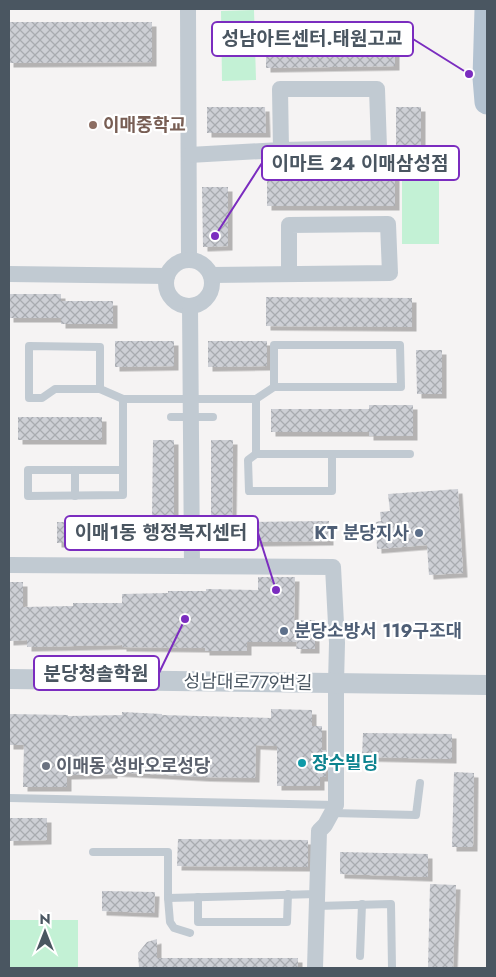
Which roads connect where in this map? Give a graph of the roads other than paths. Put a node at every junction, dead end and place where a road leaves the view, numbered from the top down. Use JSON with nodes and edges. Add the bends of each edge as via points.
{"nodes":[{"id":1,"x":188,"y":9,"type":"edge"},
{"id":2,"x":485,"y":15,"type":"edge"},
{"id":3,"x":487,"y":102,"type":"edge"},
{"id":4,"x":281,"y":150,"type":"junction"},
{"id":5,"x":189,"y":155,"type":"junction"},
{"id":6,"x":189,"y":259,"type":"junction"},
{"id":7,"x":9,"y":274,"type":"edge"},
{"id":8,"x":289,"y":274,"type":"junction"},
{"id":9,"x":211,"y":275,"type":"junction"},
{"id":10,"x":166,"y":276,"type":"junction"},
{"id":11,"x":190,"y":306,"type":"junction"},
{"id":12,"x":274,"y":387,"type":"junction"},
{"id":13,"x":100,"y":389,"type":"junction"},
{"id":14,"x":123,"y":399,"type":"junction"},
{"id":15,"x":191,"y":400,"type":"junction"},
{"id":16,"x":256,"y":400,"type":"junction"},
{"id":17,"x":171,"y":417,"type":"dead end"},
{"id":18,"x":191,"y":417,"type":"junction"},
{"id":19,"x":212,"y":417,"type":"dead end"},
{"id":20,"x":256,"y":454,"type":"junction"},
{"id":21,"x":332,"y":454,"type":"junction"},
{"id":22,"x":410,"y":454,"type":"dead end"},
{"id":23,"x":74,"y":470,"type":"junction"},
{"id":24,"x":123,"y":470,"type":"junction"},
{"id":25,"x":74,"y":496,"type":"junction"},
{"id":26,"x":9,"y":565,"type":"edge"},
{"id":27,"x":192,"y":566,"type":"junction"},
{"id":28,"x":9,"y":679,"type":"edge"},
{"id":29,"x":336,"y":682,"type":"junction"},
{"id":30,"x":487,"y":685,"type":"edge"},
{"id":31,"x":420,"y":783,"type":"dead end"},
{"id":32,"x":9,"y":798,"type":"edge"},
{"id":33,"x":334,"y":809,"type":"junction"},
{"id":34,"x":93,"y":852,"type":"dead end"},
{"id":35,"x":288,"y":894,"type":"junction"},
{"id":36,"x":198,"y":897,"type":"junction"},
{"id":37,"x":168,"y":898,"type":"junction"},
{"id":38,"x":317,"y":900,"type":"junction"},
{"id":39,"x":362,"y":904,"type":"junction"},
{"id":40,"x":190,"y":934,"type":"dead end"},
{"id":41,"x":360,"y":956,"type":"dead end"},
{"id":42,"x":315,"y":968,"type":"edge"},
{"id":43,"x":392,"y":968,"type":"edge"}],
"edges":[{"from":1,"to":5,"type":"street"},
{"from":2,"to":3,"type":"main road"},
{"from":4,"to":4,"type":"street","via":[[380,148],[377,89],[280,89]]},
{"from":4,"to":5,"type":"street"},
{"from":5,"to":6,"type":"street"},
{"from":6,"to":9,"type":"street","via":[[204,265]]},
{"from":6,"to":10,"type":"street","via":[[175,264]]},
{"from":7,"to":10,"type":"street"},
{"from":8,"to":8,"type":"street","via":[[390,273],[388,224],[289,225]]},
{"from":8,"to":9,"type":"street"},
{"from":9,"to":11,"type":"street","via":[[210,294],[205,300]]},
{"from":10,"to":11,"type":"street","via":[[170,297],[183,306]]},
{"from":11,"to":15,"type":"street"},
{"from":12,"to":12,"type":"lane","via":[[401,387],[400,345],[274,345]]},
{"from":12,"to":16,"type":"lane"},
{"from":13,"to":13,"type":"lane","via":[[100,347],[29,346],[29,398],[42,398],[54,389]]},
{"from":13,"to":14,"type":"lane"},
{"from":14,"to":15,"type":"lane"},
{"from":14,"to":24,"type":"lane"},
{"from":15,"to":16,"type":"lane"},
{"from":15,"to":18,"type":"street"},
{"from":16,"to":20,"type":"lane"},
{"from":17,"to":18,"type":"lane"},
{"from":18,"to":19,"type":"lane"},
{"from":18,"to":27,"type":"street"},
{"from":20,"to":21,"type":"lane"},
{"from":20,"to":21,"type":"lane","via":[[248,460],[249,491],[332,491]]},
{"from":21,"to":22,"type":"lane"},
{"from":23,"to":24,"type":"lane"},
{"from":23,"to":25,"type":"lane"},
{"from":23,"to":25,"type":"lane","via":[[28,470],[28,496]]},
{"from":24,"to":25,"type":"lane","via":[[123,495]]},
{"from":26,"to":27,"type":"street"},
{"from":27,"to":29,"type":"street","via":[[333,566]]},
{"from":28,"to":29,"type":"street","name":"성남대로779번길"},
{"from":29,"to":30,"type":"street","name":"성남대로779번길"},
{"from":29,"to":33,"type":"street"},
{"from":31,"to":33,"type":"lane","via":[[416,815]]},
{"from":32,"to":33,"type":"lane"},
{"from":33,"to":38,"type":"street","via":[[318,831]]},
{"from":34,"to":37,"type":"lane","via":[[168,852]]},
{"from":35,"to":36,"type":"lane"},
{"from":35,"to":36,"type":"lane","via":[[286,922],[198,922]]},
{"from":35,"to":38,"type":"lane"},
{"from":36,"to":37,"type":"lane"},
{"from":37,"to":40,"type":"lane","via":[[170,922],[174,928]]},
{"from":38,"to":39,"type":"lane"},
{"from":38,"to":42,"type":"street"},
{"from":39,"to":41,"type":"lane"},
{"from":39,"to":43,"type":"lane","via":[[391,904]]}]}
